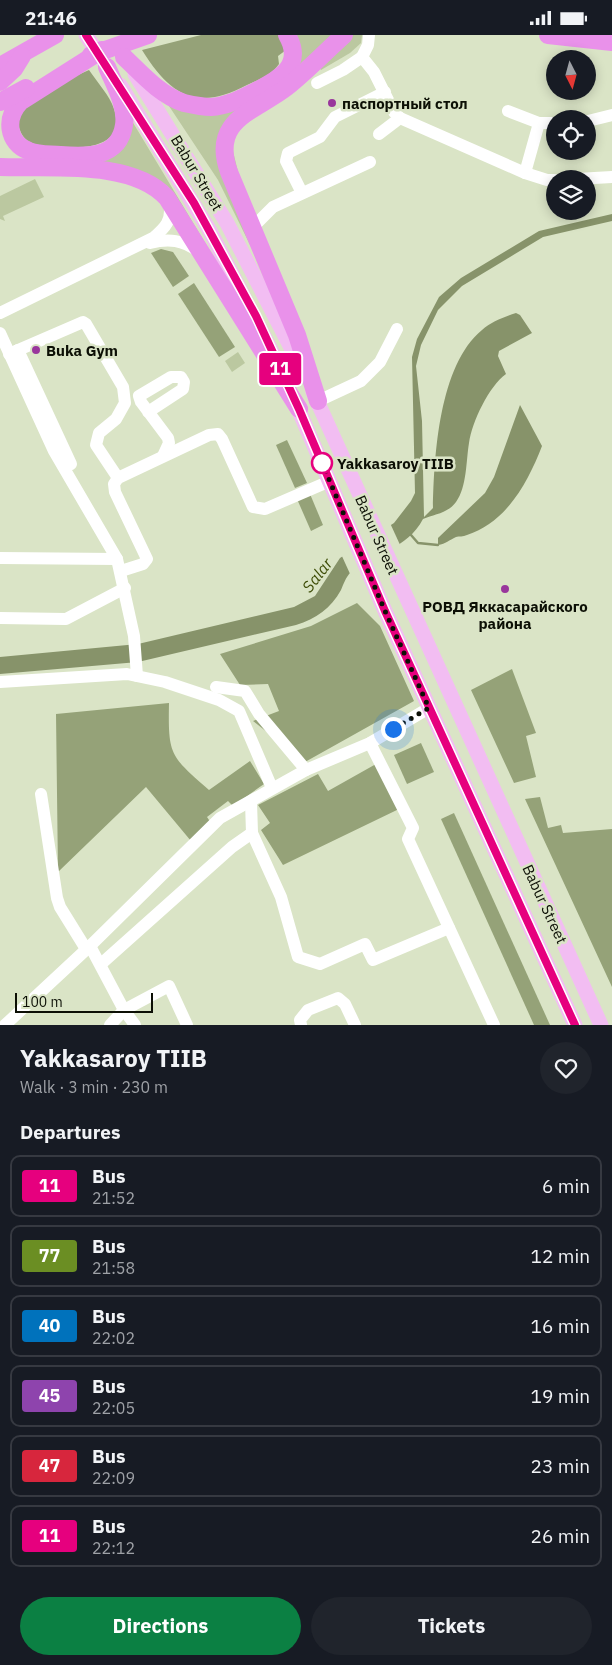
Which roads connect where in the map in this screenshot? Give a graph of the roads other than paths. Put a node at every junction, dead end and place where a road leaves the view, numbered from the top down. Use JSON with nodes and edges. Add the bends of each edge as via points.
{"nodes":[{"id":1,"x":31,"y":35,"type":"edge"},
{"id":2,"x":55,"y":35,"type":"edge"},
{"id":3,"x":86,"y":35,"type":"edge"},
{"id":4,"x":148,"y":35,"type":"edge"},
{"id":5,"x":287,"y":35,"type":"edge"},
{"id":6,"x":344,"y":35,"type":"edge"},
{"id":7,"x":368,"y":35,"type":"edge"},
{"id":8,"x":548,"y":35,"type":"edge"},
{"id":9,"x":612,"y":42,"type":"edge"},
{"id":10,"x":106,"y":51,"type":"edge"},
{"id":11,"x":124,"y":57,"type":"junction"},
{"id":12,"x":362,"y":57,"type":"junction"},
{"id":13,"x":0,"y":66,"type":"edge"},
{"id":14,"x":0,"y":82,"type":"edge"},
{"id":15,"x":317,"y":83,"type":"dead end"},
{"id":16,"x":385,"y":92,"type":"junction"},
{"id":17,"x":0,"y":103,"type":"edge"},
{"id":18,"x":508,"y":111,"type":"dead end"},
{"id":19,"x":612,"y":115,"type":"edge"},
{"id":20,"x":400,"y":118,"type":"junction"},
{"id":21,"x":596,"y":119,"type":"edge"},
{"id":22,"x":539,"y":123,"type":"junction"},
{"id":23,"x":546,"y":123,"type":"edge"},
{"id":24,"x":380,"y":134,"type":"dead end"},
{"id":25,"x":370,"y":162,"type":"dead end"},
{"id":26,"x":0,"y":167,"type":"edge"},
{"id":27,"x":525,"y":173,"type":"junction"},
{"id":28,"x":612,"y":177,"type":"edge"},
{"id":29,"x":596,"y":178,"type":"edge"},
{"id":30,"x":546,"y":181,"type":"edge"},
{"id":31,"x":302,"y":193,"type":"junction"},
{"id":32,"x":167,"y":199,"type":"junction"},
{"id":33,"x":252,"y":226,"type":"junction"},
{"id":34,"x":140,"y":246,"type":"junction"},
{"id":35,"x":202,"y":255,"type":"junction"},
{"id":36,"x":0,"y":313,"type":"edge"},
{"id":37,"x":397,"y":329,"type":"dead end"},
{"id":38,"x":0,"y":333,"type":"edge"},
{"id":39,"x":14,"y":352,"type":"junction"},
{"id":40,"x":318,"y":401,"type":"junction"},
{"id":41,"x":299,"y":409,"type":"junction"},
{"id":42,"x":148,"y":412,"type":"dead end"},
{"id":43,"x":163,"y":456,"type":"junction"},
{"id":44,"x":71,"y":464,"type":"dead end"},
{"id":45,"x":118,"y":478,"type":"junction"},
{"id":46,"x":330,"y":481,"type":"junction"},
{"id":47,"x":0,"y":558,"type":"edge"},
{"id":48,"x":119,"y":565,"type":"junction"},
{"id":49,"x":125,"y":588,"type":"junction"},
{"id":50,"x":407,"y":602,"type":"junction"},
{"id":51,"x":385,"y":611,"type":"junction"},
{"id":52,"x":0,"y":618,"type":"edge"},
{"id":53,"x":136,"y":673,"type":"junction"},
{"id":54,"x":0,"y":683,"type":"edge"},
{"id":55,"x":216,"y":687,"type":"dead end"},
{"id":56,"x":429,"y":708,"type":"junction"},
{"id":57,"x":370,"y":743,"type":"junction"},
{"id":58,"x":306,"y":770,"type":"junction"},
{"id":59,"x":272,"y":788,"type":"junction"},
{"id":60,"x":41,"y":794,"type":"dead end"},
{"id":61,"x":251,"y":802,"type":"junction"},
{"id":62,"x":252,"y":833,"type":"junction"},
{"id":63,"x":449,"y":928,"type":"junction"},
{"id":64,"x":88,"y":948,"type":"junction"},
{"id":65,"x":101,"y":964,"type":"junction"},
{"id":66,"x":124,"y":1010,"type":"junction"},
{"id":67,"x":5,"y":1025,"type":"edge"},
{"id":68,"x":110,"y":1025,"type":"edge"},
{"id":69,"x":135,"y":1025,"type":"edge"},
{"id":70,"x":188,"y":1025,"type":"edge"},
{"id":71,"x":301,"y":1025,"type":"edge"},
{"id":72,"x":355,"y":1025,"type":"edge"},
{"id":73,"x":494,"y":1025,"type":"edge"},
{"id":74,"x":575,"y":1025,"type":"edge"},
{"id":75,"x":601,"y":1025,"type":"edge"}],
"edges":[{"from":1,"to":14,"type":"highway","via":[[20,61]]},
{"from":2,"to":13,"type":"highway"},
{"from":3,"to":10,"type":"main road","name":"Babur Street"},
{"from":4,"to":10,"type":"highway"},
{"from":5,"to":11,"type":"highway","via":[[292,52],[284,75],[235,102],[204,107],[167,95]]},
{"from":6,"to":33,"type":"highway","via":[[285,88],[244,113],[230,131],[225,148],[226,162]]},
{"from":7,"to":12,"type":"street","via":[[368,45]]},
{"from":8,"to":9,"type":"highway"},
{"from":10,"to":10,"type":"highway","via":[[20,102],[12,111],[10,122],[14,139],[23,148],[34,153],[88,157],[110,149],[121,135],[124,119]]},
{"from":10,"to":11,"type":"main road","name":"Babur Street"},
{"from":10,"to":17,"type":"highway","via":[[54,71]]},
{"from":10,"to":41,"type":"main road","name":"Babur Street","via":[[226,259]]},
{"from":11,"to":40,"type":"main road","name":"Babur Street","via":[[243,251]]},
{"from":12,"to":15,"type":"street","via":[[343,71]]},
{"from":12,"to":16,"type":"street"},
{"from":16,"to":20,"type":"street","via":[[394,113]]},
{"from":16,"to":31,"type":"street","via":[[335,117],[320,137],[288,153],[286,161]]},
{"from":18,"to":22,"type":"street"},
{"from":19,"to":21,"type":"street"},
{"from":20,"to":24,"type":"street"},
{"from":20,"to":27,"type":"street"},
{"from":22,"to":23,"type":"street"},
{"from":22,"to":27,"type":"street"},
{"from":25,"to":31,"type":"street"},
{"from":26,"to":32,"type":"highway","via":[[120,172],[143,180]]},
{"from":27,"to":30,"type":"street"},
{"from":28,"to":29,"type":"street"},
{"from":31,"to":33,"type":"street","via":[[273,207]]},
{"from":32,"to":34,"type":"street","via":[[171,214],[167,225]]},
{"from":32,"to":35,"type":"highway"},
{"from":33,"to":40,"type":"highway","via":[[297,335]]},
{"from":34,"to":35,"type":"street","via":[[164,239],[173,240],[189,245]]},
{"from":34,"to":36,"type":"street"},
{"from":35,"to":41,"type":"highway"},
{"from":37,"to":40,"type":"street","via":[[380,362],[361,381]]},
{"from":38,"to":39,"type":"street"},
{"from":39,"to":44,"type":"street"},
{"from":39,"to":45,"type":"street","via":[[86,323],[123,387],[125,403],[116,419],[99,433],[96,445]]},
{"from":39,"to":48,"type":"street","via":[[54,451]]},
{"from":40,"to":50,"type":"main road","name":"Babur Street"},
{"from":41,"to":46,"type":"main road","name":"Babur Street"},
{"from":42,"to":43,"type":"street","via":[[168,438]]},
{"from":43,"to":45,"type":"street"},
{"from":43,"to":46,"type":"street","via":[[218,434],[253,507],[259,509]]},
{"from":45,"to":48,"type":"street","via":[[114,484],[115,492],[147,559],[143,564]]},
{"from":46,"to":51,"type":"main road","name":"Babur Street"},
{"from":47,"to":48,"type":"street"},
{"from":48,"to":49,"type":"street"},
{"from":49,"to":52,"type":"street","via":[[66,619]]},
{"from":49,"to":53,"type":"street","via":[[134,636]]},
{"from":50,"to":51,"type":"main road","via":[[392,599],[386,604]]},
{"from":50,"to":75,"type":"main road","name":"Babur Street"},
{"from":51,"to":56,"type":"main road","name":"Babur Street"},
{"from":53,"to":54,"type":"street"},
{"from":53,"to":59,"type":"street","via":[[219,700],[239,711]]},
{"from":55,"to":58,"type":"street","via":[[246,691],[259,714]]},
{"from":56,"to":57,"type":"street"},
{"from":56,"to":74,"type":"main road","name":"Babur Street"},
{"from":57,"to":58,"type":"street"},
{"from":57,"to":63,"type":"street","via":[[413,828],[408,839]]},
{"from":58,"to":59,"type":"street"},
{"from":59,"to":61,"type":"street"},
{"from":60,"to":64,"type":"street","via":[[57,898]]},
{"from":61,"to":62,"type":"street"},
{"from":61,"to":64,"type":"street","via":[[220,818]]},
{"from":62,"to":63,"type":"street","via":[[282,897],[298,957],[320,965],[365,944],[372,960]]},
{"from":62,"to":65,"type":"street","via":[[232,847]]},
{"from":63,"to":73,"type":"street"},
{"from":64,"to":65,"type":"street"},
{"from":64,"to":67,"type":"street"},
{"from":65,"to":66,"type":"street"},
{"from":66,"to":68,"type":"street"},
{"from":66,"to":69,"type":"street"},
{"from":66,"to":70,"type":"street","via":[[169,986]]},
{"from":71,"to":72,"type":"street","via":[[300,1021],[308,1010],[338,998],[345,1004]]}]}
